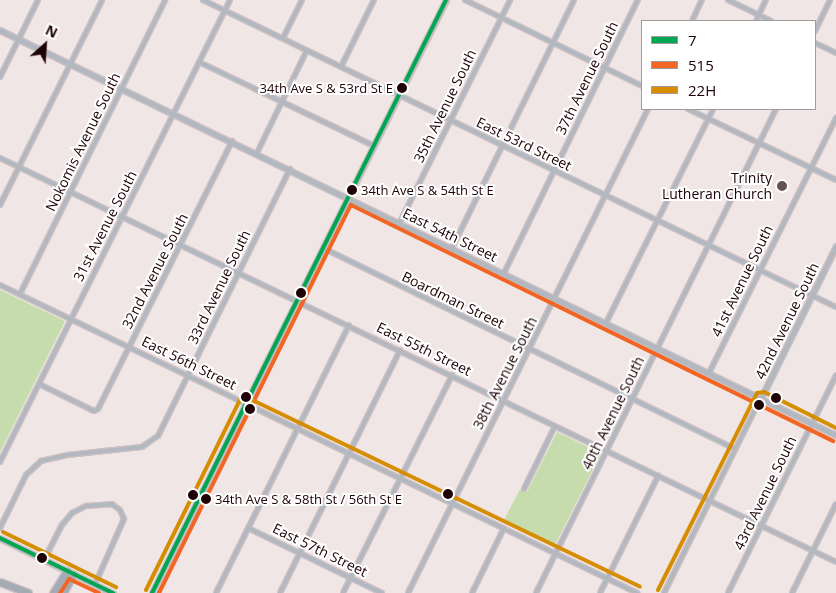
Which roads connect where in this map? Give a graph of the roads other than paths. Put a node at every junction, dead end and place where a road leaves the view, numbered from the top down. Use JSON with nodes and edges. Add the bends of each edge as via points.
{"nodes":[{"id":1,"x":38,"y":0,"type":"edge"},
{"id":2,"x":102,"y":0,"type":"edge"},
{"id":3,"x":165,"y":0,"type":"edge"},
{"id":4,"x":203,"y":0,"type":"edge"},
{"id":5,"x":230,"y":0,"type":"edge"},
{"id":6,"x":302,"y":0,"type":"edge"},
{"id":7,"x":374,"y":0,"type":"edge"},
{"id":8,"x":446,"y":0,"type":"edge"},
{"id":9,"x":464,"y":0,"type":"edge"},
{"id":10,"x":510,"y":0,"type":"edge"},
{"id":11,"x":574,"y":0,"type":"edge"},
{"id":12,"x":638,"y":0,"type":"edge"},
{"id":13,"x":702,"y":0,"type":"edge"},
{"id":14,"x":728,"y":0,"type":"edge"},
{"id":15,"x":766,"y":0,"type":"edge"},
{"id":16,"x":830,"y":0,"type":"edge"},
{"id":17,"x":224,"y":10,"type":"junction"},
{"id":18,"x":759,"y":15,"type":"junction"},
{"id":19,"x":501,"y":18,"type":"junction"},
{"id":20,"x":692,"y":20,"type":"edge"},
{"id":21,"x":756,"y":20,"type":"edge"},
{"id":22,"x":769,"y":20,"type":"edge"},
{"id":23,"x":816,"y":29,"type":"edge"},
{"id":24,"x":0,"y":30,"type":"edge"},
{"id":25,"x":283,"y":38,"type":"junction"},
{"id":26,"x":19,"y":39,"type":"junction"},
{"id":27,"x":553,"y":43,"type":"junction"},
{"id":28,"x":816,"y":43,"type":"edge"},
{"id":29,"x":307,"y":50,"type":"junction"},
{"id":30,"x":836,"y":53,"type":"edge"},
{"id":31,"x":199,"y":62,"type":"junction"},
{"id":32,"x":71,"y":64,"type":"junction"},
{"id":33,"x":341,"y":67,"type":"junction"},
{"id":34,"x":604,"y":68,"type":"junction"},
{"id":35,"x":0,"y":77,"type":"edge"},
{"id":36,"x":641,"y":86,"type":"edge"},
{"id":37,"x":122,"y":88,"type":"junction"},
{"id":38,"x":399,"y":95,"type":"junction"},
{"id":39,"x":282,"y":101,"type":"junction"},
{"id":40,"x":648,"y":110,"type":"edge"},
{"id":41,"x":690,"y":110,"type":"edge"},
{"id":42,"x":712,"y":110,"type":"edge"},
{"id":43,"x":776,"y":110,"type":"edge"},
{"id":44,"x":174,"y":113,"type":"junction"},
{"id":45,"x":708,"y":118,"type":"junction"},
{"id":46,"x":836,"y":118,"type":"edge"},
{"id":47,"x":451,"y":120,"type":"junction"},
{"id":48,"x":232,"y":141,"type":"junction"},
{"id":49,"x":759,"y":143,"type":"junction"},
{"id":50,"x":503,"y":145,"type":"junction"},
{"id":51,"x":374,"y":146,"type":"junction"},
{"id":52,"x":257,"y":153,"type":"junction"},
{"id":53,"x":0,"y":158,"type":"edge"},
{"id":54,"x":20,"y":167,"type":"junction"},
{"id":55,"x":811,"y":168,"type":"junction"},
{"id":56,"x":290,"y":169,"type":"junction"},
{"id":57,"x":554,"y":171,"type":"junction"},
{"id":58,"x":836,"y":180,"type":"edge"},
{"id":59,"x":71,"y":192,"type":"junction"},
{"id":60,"x":605,"y":196,"type":"junction"},
{"id":61,"x":348,"y":197,"type":"junction"},
{"id":62,"x":0,"y":205,"type":"edge"},
{"id":63,"x":123,"y":216,"type":"junction"},
{"id":64,"x":657,"y":220,"type":"junction"},
{"id":65,"x":400,"y":222,"type":"junction"},
{"id":66,"x":181,"y":244,"type":"junction"},
{"id":67,"x":708,"y":246,"type":"junction"},
{"id":68,"x":836,"y":246,"type":"edge"},
{"id":69,"x":323,"y":248,"type":"junction"},
{"id":70,"x":452,"y":248,"type":"junction"},
{"id":71,"x":760,"y":271,"type":"junction"},
{"id":72,"x":239,"y":272,"type":"junction"},
{"id":73,"x":504,"y":273,"type":"junction"},
{"id":74,"x":0,"y":285,"type":"edge"},
{"id":75,"x":20,"y":294,"type":"junction"},
{"id":76,"x":812,"y":296,"type":"junction"},
{"id":77,"x":555,"y":298,"type":"junction"},
{"id":78,"x":298,"y":300,"type":"junction"},
{"id":79,"x":836,"y":307,"type":"edge"},
{"id":80,"x":72,"y":319,"type":"junction"},
{"id":81,"x":606,"y":323,"type":"junction"},
{"id":82,"x":349,"y":325,"type":"junction"},
{"id":83,"x":130,"y":347,"type":"junction"},
{"id":84,"x":658,"y":348,"type":"junction"},
{"id":85,"x":400,"y":350,"type":"junction"},
{"id":86,"x":529,"y":350,"type":"junction"},
{"id":87,"x":710,"y":373,"type":"junction"},
{"id":88,"x":188,"y":375,"type":"junction"},
{"id":89,"x":452,"y":375,"type":"junction"},
{"id":90,"x":836,"y":375,"type":"edge"},
{"id":91,"x":39,"y":384,"type":"junction"},
{"id":92,"x":761,"y":398,"type":"junction"},
{"id":93,"x":503,"y":400,"type":"junction"},
{"id":94,"x":632,"y":400,"type":"junction"},
{"id":95,"x":246,"y":403,"type":"junction"},
{"id":96,"x":812,"y":423,"type":"junction"},
{"id":97,"x":556,"y":426,"type":"junction"},
{"id":98,"x":298,"y":428,"type":"junction"},
{"id":99,"x":836,"y":435,"type":"edge"},
{"id":100,"x":735,"y":449,"type":"junction"},
{"id":101,"x":607,"y":451,"type":"junction"},
{"id":102,"x":350,"y":453,"type":"junction"},
{"id":103,"x":0,"y":462,"type":"edge"},
{"id":104,"x":658,"y":476,"type":"junction"},
{"id":105,"x":401,"y":478,"type":"junction"},
{"id":106,"x":524,"y":489,"type":"dead end"},
{"id":107,"x":710,"y":501,"type":"junction"},
{"id":108,"x":453,"y":504,"type":"junction"},
{"id":109,"x":836,"y":504,"type":"edge"},
{"id":110,"x":761,"y":526,"type":"junction"},
{"id":111,"x":0,"y":528,"type":"edge"},
{"id":112,"x":248,"y":528,"type":"junction"},
{"id":113,"x":504,"y":528,"type":"junction"},
{"id":114,"x":0,"y":538,"type":"edge"},
{"id":115,"x":813,"y":551,"type":"junction"},
{"id":116,"x":299,"y":553,"type":"junction"},
{"id":117,"x":556,"y":553,"type":"junction"},
{"id":118,"x":44,"y":560,"type":"junction"},
{"id":119,"x":836,"y":562,"type":"edge"},
{"id":120,"x":70,"y":572,"type":"junction"},
{"id":121,"x":351,"y":578,"type":"junction"},
{"id":122,"x":607,"y":578,"type":"junction"},
{"id":123,"x":0,"y":583,"type":"edge"},
{"id":124,"x":95,"y":584,"type":"junction"},
{"id":125,"x":18,"y":593,"type":"edge"},
{"id":126,"x":28,"y":593,"type":"edge"},
{"id":127,"x":53,"y":593,"type":"edge"},
{"id":128,"x":63,"y":593,"type":"edge"},
{"id":129,"x":113,"y":593,"type":"edge"},
{"id":130,"x":152,"y":593,"type":"edge"},
{"id":131,"x":216,"y":593,"type":"edge"},
{"id":132,"x":280,"y":593,"type":"edge"},
{"id":133,"x":343,"y":593,"type":"edge"},
{"id":134,"x":382,"y":593,"type":"edge"},
{"id":135,"x":408,"y":593,"type":"edge"},
{"id":136,"x":472,"y":593,"type":"edge"},
{"id":137,"x":536,"y":593,"type":"edge"},
{"id":138,"x":600,"y":593,"type":"edge"},
{"id":139,"x":637,"y":593,"type":"edge"},
{"id":140,"x":664,"y":593,"type":"edge"},
{"id":141,"x":728,"y":593,"type":"edge"},
{"id":142,"x":792,"y":593,"type":"edge"}],
"edges":[{"from":1,"to":26,"type":"street"},
{"from":2,"to":32,"type":"street"},
{"from":3,"to":37,"type":"street","name":"Nokomis Avenue South"},
{"from":4,"to":17,"type":"street","name":"East 53rd Street"},
{"from":5,"to":17,"type":"street","name":"31st Avenue South"},
{"from":6,"to":25,"type":"street"},
{"from":7,"to":33,"type":"street"},
{"from":8,"to":38,"type":"street"},
{"from":9,"to":19,"type":"street"},
{"from":10,"to":19,"type":"street","name":"35th Avenue South"},
{"from":11,"to":27,"type":"street"},
{"from":12,"to":34,"type":"street","name":"37th Avenue South"},
{"from":13,"to":20,"type":"street"},
{"from":14,"to":18,"type":"street"},
{"from":15,"to":18,"type":"street"},
{"from":16,"to":23,"type":"street"},
{"from":17,"to":25,"type":"street","name":"East 53rd Street"},
{"from":17,"to":31,"type":"street","name":"31st Avenue South"},
{"from":18,"to":21,"type":"street"},
{"from":18,"to":22,"type":"street"},
{"from":19,"to":27,"type":"street"},
{"from":19,"to":47,"type":"street","name":"35th Avenue South"},
{"from":24,"to":26,"type":"street","name":"East 54th Street"},
{"from":25,"to":29,"type":"street","name":"East 53rd Street"},
{"from":26,"to":32,"type":"street","name":"East 54th Street"},
{"from":26,"to":35,"type":"street"},
{"from":27,"to":34,"type":"street"},
{"from":27,"to":50,"type":"street"},
{"from":28,"to":30,"type":"street"},
{"from":29,"to":33,"type":"street","name":"East 53rd Street"},
{"from":29,"to":39,"type":"street"},
{"from":31,"to":39,"type":"street"},
{"from":31,"to":44,"type":"street","name":"31st Avenue South"},
{"from":32,"to":37,"type":"street","name":"East 54th Street"},
{"from":32,"to":54,"type":"street"},
{"from":33,"to":38,"type":"street","name":"East 53rd Street"},
{"from":34,"to":36,"type":"street"},
{"from":34,"to":57,"type":"street","name":"37th Avenue South"},
{"from":37,"to":44,"type":"street","name":"East 54th Street"},
{"from":37,"to":59,"type":"street","name":"Nokomis Avenue South"},
{"from":38,"to":47,"type":"street","name":"East 53rd Street"},
{"from":38,"to":51,"type":"street"},
{"from":39,"to":51,"type":"street"},
{"from":39,"to":52,"type":"street"},
{"from":40,"to":60,"type":"street","name":"38th Avenue South"},
{"from":41,"to":45,"type":"street"},
{"from":42,"to":45,"type":"street"},
{"from":43,"to":49,"type":"street","name":"40th Avenue South"},
{"from":44,"to":48,"type":"street","name":"East 54th Street"},
{"from":44,"to":63,"type":"street","name":"31st Avenue South"},
{"from":45,"to":49,"type":"street"},
{"from":45,"to":64,"type":"street"},
{"from":46,"to":55,"type":"street","name":"41st Avenue South"},
{"from":47,"to":50,"type":"street","name":"East 53rd Street"},
{"from":47,"to":65,"type":"street","name":"35th Avenue South"},
{"from":48,"to":52,"type":"street","name":"East 54th Street"},
{"from":48,"to":66,"type":"street","name":"32nd Avenue South"},
{"from":49,"to":55,"type":"street"},
{"from":49,"to":67,"type":"street","name":"40th Avenue South"},
{"from":50,"to":57,"type":"street","name":"East 53rd Street"},
{"from":50,"to":70,"type":"street"},
{"from":51,"to":61,"type":"street"},
{"from":52,"to":56,"type":"street","name":"East 54th Street"},
{"from":53,"to":54,"type":"street","name":"East 55th Street"},
{"from":54,"to":59,"type":"street","name":"East 55th Street"},
{"from":54,"to":62,"type":"street"},
{"from":55,"to":58,"type":"street"},
{"from":55,"to":71,"type":"street","name":"41st Avenue South"},
{"from":56,"to":61,"type":"street","name":"East 54th Street"},
{"from":56,"to":72,"type":"street","name":"33rd Avenue South"},
{"from":57,"to":60,"type":"street","name":"East 53rd Street"},
{"from":57,"to":73,"type":"street","name":"37th Avenue South"},
{"from":59,"to":63,"type":"street","name":"East 55th Street"},
{"from":59,"to":75,"type":"street","name":"Nokomis Avenue South"},
{"from":60,"to":64,"type":"street","name":"East 53rd Street"},
{"from":60,"to":77,"type":"street","name":"38th Avenue South"},
{"from":61,"to":65,"type":"street","name":"East 54th Street"},
{"from":61,"to":69,"type":"street"},
{"from":63,"to":66,"type":"street","name":"East 55th Street"},
{"from":63,"to":80,"type":"street","name":"31st Avenue South"},
{"from":64,"to":67,"type":"street","name":"East 53rd Street"},
{"from":64,"to":81,"type":"street"},
{"from":65,"to":70,"type":"street","name":"East 54th Street"},
{"from":66,"to":72,"type":"street","name":"East 55th Street"},
{"from":66,"to":83,"type":"street","name":"32nd Avenue South"},
{"from":67,"to":71,"type":"street","name":"East 53rd Street"},
{"from":67,"to":84,"type":"street","name":"40th Avenue South"},
{"from":68,"to":76,"type":"street","name":"42nd Avenue South"},
{"from":69,"to":78,"type":"street"},
{"from":69,"to":86,"type":"street","name":"Boardman Street"},
{"from":70,"to":73,"type":"street","name":"East 54th Street"},
{"from":71,"to":76,"type":"street","name":"East 53rd Street"},
{"from":71,"to":87,"type":"street","name":"41st Avenue South"},
{"from":72,"to":78,"type":"street","name":"East 55th Street"},
{"from":72,"to":88,"type":"street","name":"33rd Avenue South"},
{"from":73,"to":77,"type":"street","name":"East 54th Street"},
{"from":74,"to":75,"type":"street","name":"East 56th Street"},
{"from":75,"to":80,"type":"street","name":"East 56th Street"},
{"from":76,"to":79,"type":"street","name":"East 53rd Street"},
{"from":76,"to":92,"type":"street","name":"42nd Avenue South"},
{"from":77,"to":81,"type":"street","name":"East 54th Street"},
{"from":77,"to":86,"type":"street","name":"38th Avenue South"},
{"from":78,"to":82,"type":"street","name":"East 55th Street"},
{"from":78,"to":95,"type":"street"},
{"from":80,"to":83,"type":"street","name":"East 56th Street"},
{"from":80,"to":91,"type":"street","name":"31st Avenue South"},
{"from":81,"to":84,"type":"street","name":"East 54th Street"},
{"from":82,"to":85,"type":"street","name":"East 55th Street"},
{"from":82,"to":98,"type":"street"},
{"from":83,"to":88,"type":"street","name":"East 56th Street"},
{"from":83,"to":91,"type":"street","name":"32nd Avenue South","via":[[96,410]]},
{"from":84,"to":87,"type":"street","name":"East 54th Street"},
{"from":84,"to":94,"type":"street","name":"40th Avenue South"},
{"from":85,"to":89,"type":"street","name":"East 55th Street"},
{"from":85,"to":102,"type":"street"},
{"from":86,"to":93,"type":"street","name":"38th Avenue South"},
{"from":86,"to":94,"type":"street","name":"Boardman Street"},
{"from":87,"to":92,"type":"street","name":"East 54th Street"},
{"from":88,"to":95,"type":"street","name":"East 56th Street"},
{"from":88,"to":111,"type":"street","name":"33rd Avenue South","via":[[154,440],[142,447],[67,454],[41,461],[26,475]]},
{"from":89,"to":93,"type":"street","name":"East 55th Street"},
{"from":89,"to":105,"type":"street"},
{"from":90,"to":96,"type":"street","name":"43rd Avenue South"},
{"from":91,"to":103,"type":"street","name":"31st Avenue South"},
{"from":92,"to":96,"type":"street","name":"East 54th Street"},
{"from":92,"to":100,"type":"street","name":"42nd Avenue South"},
{"from":93,"to":97,"type":"street","name":"East 55th Street"},
{"from":93,"to":108,"type":"street","name":"38th Avenue South"},
{"from":94,"to":100,"type":"street","name":"Boardman Street"},
{"from":94,"to":101,"type":"street","name":"40th Avenue South"},
{"from":95,"to":98,"type":"street","name":"East 56th Street"},
{"from":95,"to":130,"type":"street"},
{"from":96,"to":99,"type":"street","name":"East 54th Street"},
{"from":96,"to":110,"type":"street","name":"43rd Avenue South"},
{"from":97,"to":101,"type":"street","name":"East 55th Street"},
{"from":97,"to":106,"type":"street"},
{"from":98,"to":102,"type":"street","name":"East 56th Street"},
{"from":98,"to":112,"type":"street"},
{"from":100,"to":107,"type":"street","name":"42nd Avenue South"},
{"from":101,"to":104,"type":"street","name":"East 55th Street"},
{"from":101,"to":117,"type":"street","name":"40th Avenue South"},
{"from":102,"to":105,"type":"street","name":"East 56th Street"},
{"from":102,"to":116,"type":"street"},
{"from":104,"to":107,"type":"street","name":"East 55th Street"},
{"from":104,"to":122,"type":"street"},
{"from":105,"to":108,"type":"street","name":"East 56th Street"},
{"from":105,"to":121,"type":"street"},
{"from":107,"to":110,"type":"street","name":"East 55th Street"},
{"from":107,"to":140,"type":"street","name":"42nd Avenue South"},
{"from":108,"to":113,"type":"street","name":"East 56th Street"},
{"from":108,"to":135,"type":"street","name":"38th Avenue South"},
{"from":109,"to":115,"type":"street"},
{"from":110,"to":115,"type":"street","name":"East 55th Street"},
{"from":110,"to":141,"type":"street","name":"43rd Avenue South"},
{"from":112,"to":116,"type":"street","name":"East 57th Street"},
{"from":112,"to":131,"type":"street"},
{"from":113,"to":117,"type":"street","name":"East 56th Street"},
{"from":113,"to":136,"type":"street"},
{"from":114,"to":118,"type":"street"},
{"from":115,"to":119,"type":"street","name":"East 55th Street"},
{"from":115,"to":142,"type":"street"},
{"from":116,"to":121,"type":"street","name":"East 57th Street"},
{"from":116,"to":132,"type":"street"},
{"from":117,"to":122,"type":"street","name":"East 56th Street"},
{"from":117,"to":137,"type":"street","name":"40th Avenue South"},
{"from":118,"to":120,"type":"street"},
{"from":118,"to":124,"type":"street","via":[[67,518],[86,506],[106,503],[116,506],[124,519]]},
{"from":120,"to":124,"type":"street"},
{"from":120,"to":127,"type":"highway"},
{"from":120,"to":128,"type":"highway"},
{"from":121,"to":133,"type":"street"},
{"from":121,"to":134,"type":"street","name":"East 57th Street"},
{"from":122,"to":138,"type":"street"},
{"from":122,"to":139,"type":"street","name":"East 56th Street"},
{"from":123,"to":125,"type":"highway"},
{"from":123,"to":126,"type":"highway"},
{"from":124,"to":129,"type":"street"}]}
